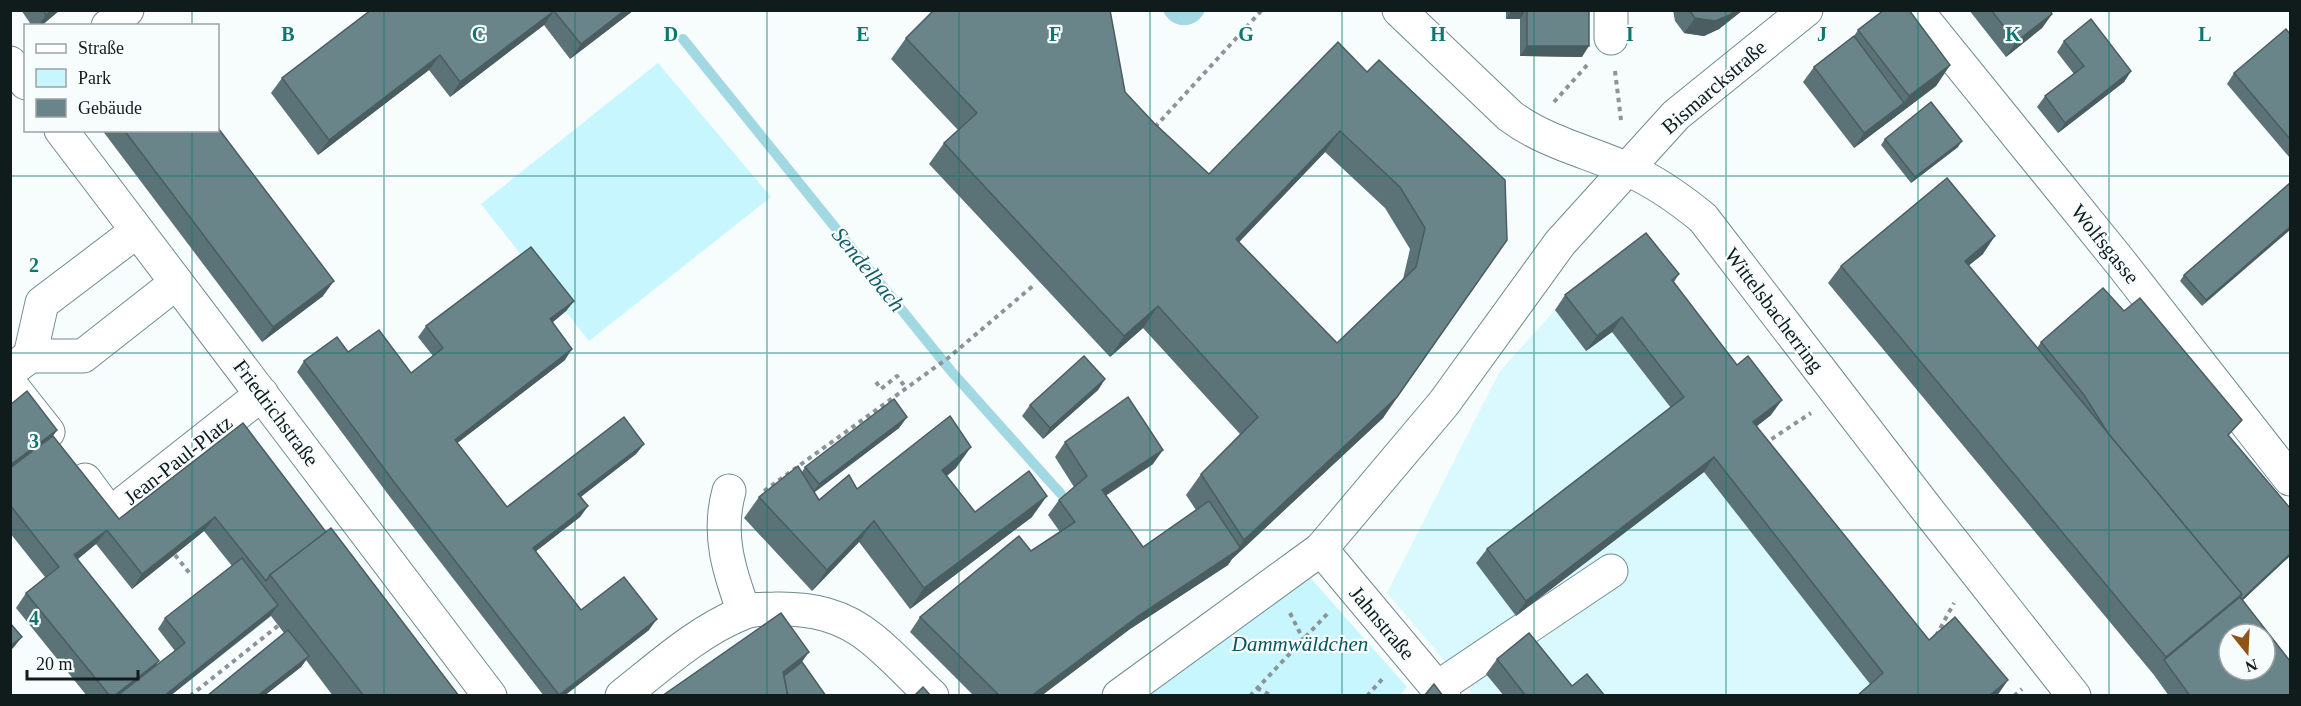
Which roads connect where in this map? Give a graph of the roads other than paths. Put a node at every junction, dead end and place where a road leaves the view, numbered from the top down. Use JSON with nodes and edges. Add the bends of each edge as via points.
{"nodes":[{"id":1,"x":127,"y":10,"type":"edge"},
{"id":2,"x":1399,"y":10,"type":"edge"},
{"id":3,"x":1806,"y":10,"type":"edge"},
{"id":4,"x":1916,"y":10,"type":"edge"},
{"id":5,"x":110,"y":24,"type":"edge"},
{"id":6,"x":10,"y":63,"type":"edge"},
{"id":7,"x":24,"y":80,"type":"edge"},
{"id":8,"x":63,"y":132,"type":"edge"},
{"id":9,"x":1627,"y":169,"type":"junction"},
{"id":10,"x":137,"y":231,"type":"junction"},
{"id":11,"x":176,"y":283,"type":"junction"},
{"id":12,"x":20,"y":364,"type":"edge"},
{"id":13,"x":10,"y":384,"type":"edge"},
{"id":14,"x":262,"y":394,"type":"junction"},
{"id":15,"x":2290,"y":479,"type":"edge"},
{"id":16,"x":743,"y":494,"type":"road end"},
{"id":17,"x":1321,"y":549,"type":"junction"},
{"id":18,"x":1611,"y":571,"type":"dead end"},
{"id":19,"x":744,"y":612,"type":"junction"},
{"id":20,"x":1441,"y":692,"type":"edge"},
{"id":21,"x":490,"y":696,"type":"edge"},
{"id":22,"x":622,"y":696,"type":"edge"},
{"id":23,"x":932,"y":696,"type":"edge"},
{"id":24,"x":1119,"y":696,"type":"edge"},
{"id":25,"x":2074,"y":696,"type":"edge"}],
"edges":[{"from":1,"to":5,"type":"street"},
{"from":2,"to":9,"type":"street","name":"Wittelsbacherring","via":[[1528,130]]},
{"from":3,"to":9,"type":"street","name":"Bismarckstraße","via":[[1676,114]]},
{"from":4,"to":15,"type":"street","name":"Wolfsgasse"},
{"from":6,"to":7,"type":"street"},
{"from":8,"to":10,"type":"street","name":"Friedrichstraße"},
{"from":9,"to":17,"type":"street","via":[[1560,243],[1444,403]]},
{"from":9,"to":25,"type":"street","name":"Wittelsbacherring","via":[[1687,204],[1703,218]]},
{"from":10,"to":11,"type":"street","name":"Friedrichstraße"},
{"from":10,"to":12,"type":"street","via":[[42,303]]},
{"from":11,"to":12,"type":"street","via":[[83,356]]},
{"from":11,"to":14,"type":"street","name":"Friedrichstraße"},
{"from":13,"to":14,"type":"street","name":"Jean-Paul-Platz","via":[[110,514]]},
{"from":14,"to":21,"type":"street","name":"Friedrichstraße"},
{"from":16,"to":19,"type":"street","via":[[723,511],[723,532],[727,564]]},
{"from":17,"to":20,"type":"street","name":"Jahnstraße"},
{"from":17,"to":24,"type":"street"},
{"from":18,"to":20,"type":"street"},
{"from":19,"to":22,"type":"street","via":[[698,638]]},
{"from":19,"to":23,"type":"street","via":[[786,608],[832,615],[872,639]]}]}
